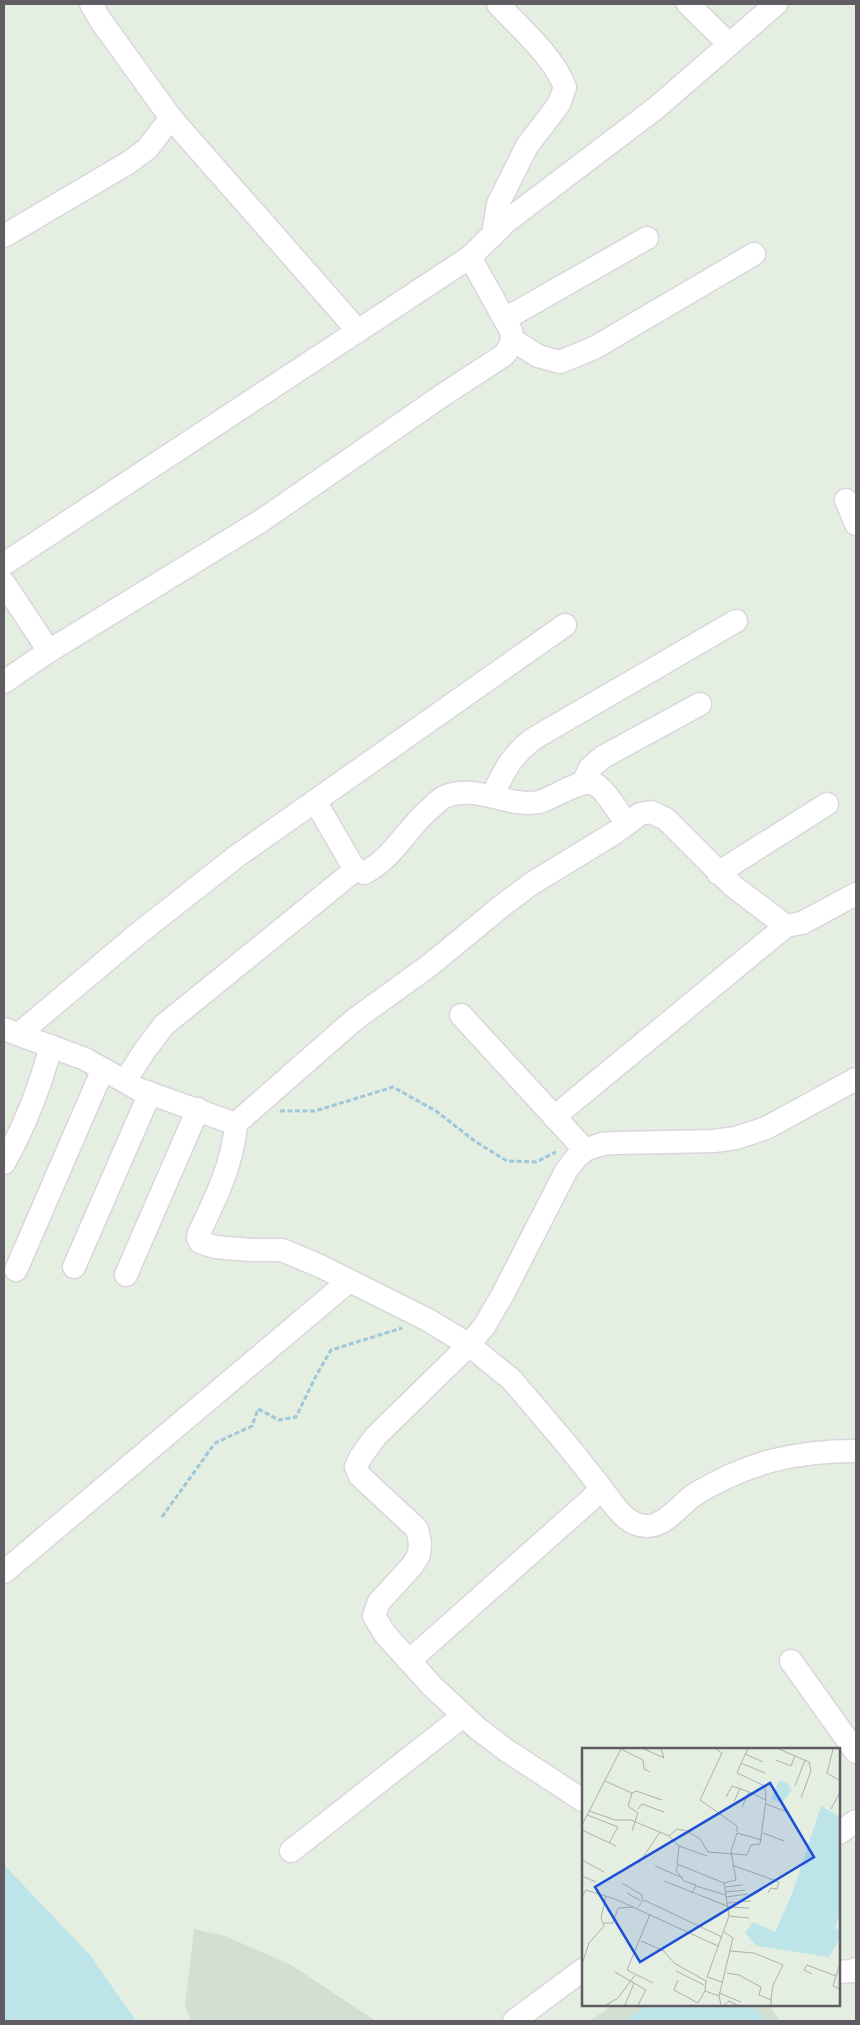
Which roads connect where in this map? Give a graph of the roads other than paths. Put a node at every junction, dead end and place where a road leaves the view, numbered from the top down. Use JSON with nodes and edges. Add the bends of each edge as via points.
{"nodes":[{"id":1,"x":91,"y":4,"type":"edge"},
{"id":2,"x":498,"y":4,"type":"edge"},
{"id":3,"x":688,"y":4,"type":"edge"},
{"id":4,"x":776,"y":4,"type":"edge"},
{"id":5,"x":729,"y":44,"type":"junction"},
{"id":6,"x":171,"y":118,"type":"junction"},
{"id":7,"x":492,"y":235,"type":"junction"},
{"id":8,"x":4,"y":236,"type":"edge"},
{"id":9,"x":647,"y":238,"type":"dead end"},
{"id":10,"x":754,"y":254,"type":"dead end"},
{"id":11,"x":470,"y":256,"type":"junction"},
{"id":12,"x":509,"y":329,"type":"junction"},
{"id":13,"x":358,"y":331,"type":"junction"},
{"id":14,"x":846,"y":500,"type":"dead end"},
{"id":15,"x":856,"y":524,"type":"edge"},
{"id":16,"x":4,"y":564,"type":"edge"},
{"id":17,"x":4,"y":583,"type":"edge"},
{"id":18,"x":736,"y":621,"type":"dead end"},
{"id":19,"x":565,"y":625,"type":"dead end"},
{"id":20,"x":50,"y":650,"type":"junction"},
{"id":21,"x":4,"y":682,"type":"edge"},
{"id":22,"x":700,"y":704,"type":"dead end"},
{"id":23,"x":583,"y":783,"type":"junction"},
{"id":24,"x":492,"y":796,"type":"junction"},
{"id":25,"x":315,"y":801,"type":"junction"},
{"id":26,"x":827,"y":804,"type":"dead end"},
{"id":27,"x":627,"y":824,"type":"junction"},
{"id":28,"x":355,"y":870,"type":"junction"},
{"id":29,"x":718,"y":873,"type":"junction"},
{"id":30,"x":856,"y":894,"type":"edge"},
{"id":31,"x":786,"y":926,"type":"junction"},
{"id":32,"x":461,"y":1015,"type":"dead end"},
{"id":33,"x":9,"y":1034,"type":"edge"},
{"id":34,"x":50,"y":1046,"type":"junction"},
{"id":35,"x":103,"y":1069,"type":"junction"},
{"id":36,"x":856,"y":1079,"type":"edge"},
{"id":37,"x":125,"y":1081,"type":"junction"},
{"id":38,"x":150,"y":1093,"type":"junction"},
{"id":39,"x":198,"y":1109,"type":"junction"},
{"id":40,"x":554,"y":1117,"type":"junction"},
{"id":41,"x":236,"y":1122,"type":"junction"},
{"id":42,"x":585,"y":1150,"type":"junction"},
{"id":43,"x":4,"y":1163,"type":"edge"},
{"id":44,"x":74,"y":1268,"type":"dead end"},
{"id":45,"x":16,"y":1270,"type":"dead end"},
{"id":46,"x":126,"y":1275,"type":"dead end"},
{"id":47,"x":349,"y":1281,"type":"junction"},
{"id":48,"x":469,"y":1345,"type":"junction"},
{"id":49,"x":856,"y":1451,"type":"edge"},
{"id":50,"x":599,"y":1485,"type":"junction"},
{"id":51,"x":4,"y":1572,"type":"edge"},
{"id":52,"x":409,"y":1661,"type":"junction"},
{"id":53,"x":791,"y":1661,"type":"dead end"},
{"id":54,"x":463,"y":1716,"type":"junction"},
{"id":55,"x":856,"y":1752,"type":"edge"},
{"id":56,"x":582,"y":1800,"type":"edge"},
{"id":57,"x":856,"y":1821,"type":"edge"},
{"id":58,"x":840,"y":1833,"type":"edge"},
{"id":59,"x":291,"y":1851,"type":"dead end"},
{"id":60,"x":856,"y":1969,"type":"edge"},
{"id":61,"x":582,"y":1970,"type":"edge"},
{"id":62,"x":840,"y":1972,"type":"edge"},
{"id":63,"x":514,"y":2021,"type":"edge"}],
"edges":[{"from":1,"to":6,"type":"street"},
{"from":2,"to":7,"type":"street","via":[[551,62],[565,86],[558,104],[527,146],[498,204]]},
{"from":3,"to":5,"type":"street"},
{"from":4,"to":5,"type":"street"},
{"from":5,"to":7,"type":"street","via":[[656,108]]},
{"from":6,"to":8,"type":"street","via":[[147,149],[128,163]]},
{"from":6,"to":13,"type":"street"},
{"from":7,"to":11,"type":"street"},
{"from":9,"to":12,"type":"street"},
{"from":10,"to":12,"type":"street","via":[[594,348],[560,362],[538,356]]},
{"from":11,"to":12,"type":"street"},
{"from":11,"to":13,"type":"street"},
{"from":12,"to":20,"type":"street","via":[[509,349],[493,363],[261,521]]},
{"from":13,"to":16,"type":"street"},
{"from":14,"to":15,"type":"street"},
{"from":17,"to":20,"type":"street"},
{"from":18,"to":24,"type":"street","via":[[533,739],[518,750]]},
{"from":19,"to":25,"type":"street"},
{"from":20,"to":21,"type":"street"},
{"from":22,"to":23,"type":"street","via":[[603,757],[590,768]]},
{"from":23,"to":24,"type":"street","via":[[538,802]]},
{"from":23,"to":27,"type":"street","via":[[594,784],[602,790]]},
{"from":24,"to":28,"type":"street","via":[[458,793],[443,797],[418,818],[375,868],[364,873]]},
{"from":25,"to":28,"type":"street"},
{"from":25,"to":33,"type":"street","via":[[237,856]]},
{"from":26,"to":29,"type":"street"},
{"from":27,"to":29,"type":"street","via":[[640,814],[652,812],[666,819]]},
{"from":27,"to":41,"type":"street","via":[[503,905],[430,965],[354,1020]]},
{"from":28,"to":37,"type":"street","via":[[164,1025]]},
{"from":29,"to":31,"type":"street"},
{"from":30,"to":31,"type":"street","via":[[802,923]]},
{"from":31,"to":40,"type":"street"},
{"from":32,"to":40,"type":"street"},
{"from":33,"to":34,"type":"street"},
{"from":34,"to":35,"type":"street"},
{"from":34,"to":43,"type":"street","via":[[43,1078]]},
{"from":35,"to":37,"type":"street"},
{"from":35,"to":45,"type":"street"},
{"from":36,"to":42,"type":"street","via":[[766,1128],[736,1138],[602,1144]]},
{"from":37,"to":38,"type":"street"},
{"from":38,"to":39,"type":"street"},
{"from":38,"to":44,"type":"street"},
{"from":39,"to":41,"type":"street"},
{"from":39,"to":46,"type":"street"},
{"from":40,"to":42,"type":"street"},
{"from":41,"to":47,"type":"street","via":[[235,1144],[199,1233],[200,1242],[224,1248],[282,1250]]},
{"from":42,"to":48,"type":"street","via":[[566,1171],[503,1294]]},
{"from":47,"to":48,"type":"street","via":[[428,1320]]},
{"from":47,"to":51,"type":"street"},
{"from":48,"to":50,"type":"street","via":[[512,1380]]},
{"from":48,"to":52,"type":"street","via":[[375,1437],[356,1467],[360,1476],[417,1529],[419,1555],[379,1602],[374,1616]]},
{"from":49,"to":50,"type":"street","via":[[801,1454],[770,1460],[725,1477],[654,1525],[632,1522],[622,1516]]},
{"from":50,"to":52,"type":"street","via":[[589,1501]]},
{"from":52,"to":54,"type":"street"},
{"from":53,"to":55,"type":"street"},
{"from":54,"to":56,"type":"street","via":[[506,1750]]},
{"from":54,"to":59,"type":"street"},
{"from":57,"to":58,"type":"street"},
{"from":60,"to":62,"type":"street"},
{"from":61,"to":63,"type":"street"}]}
